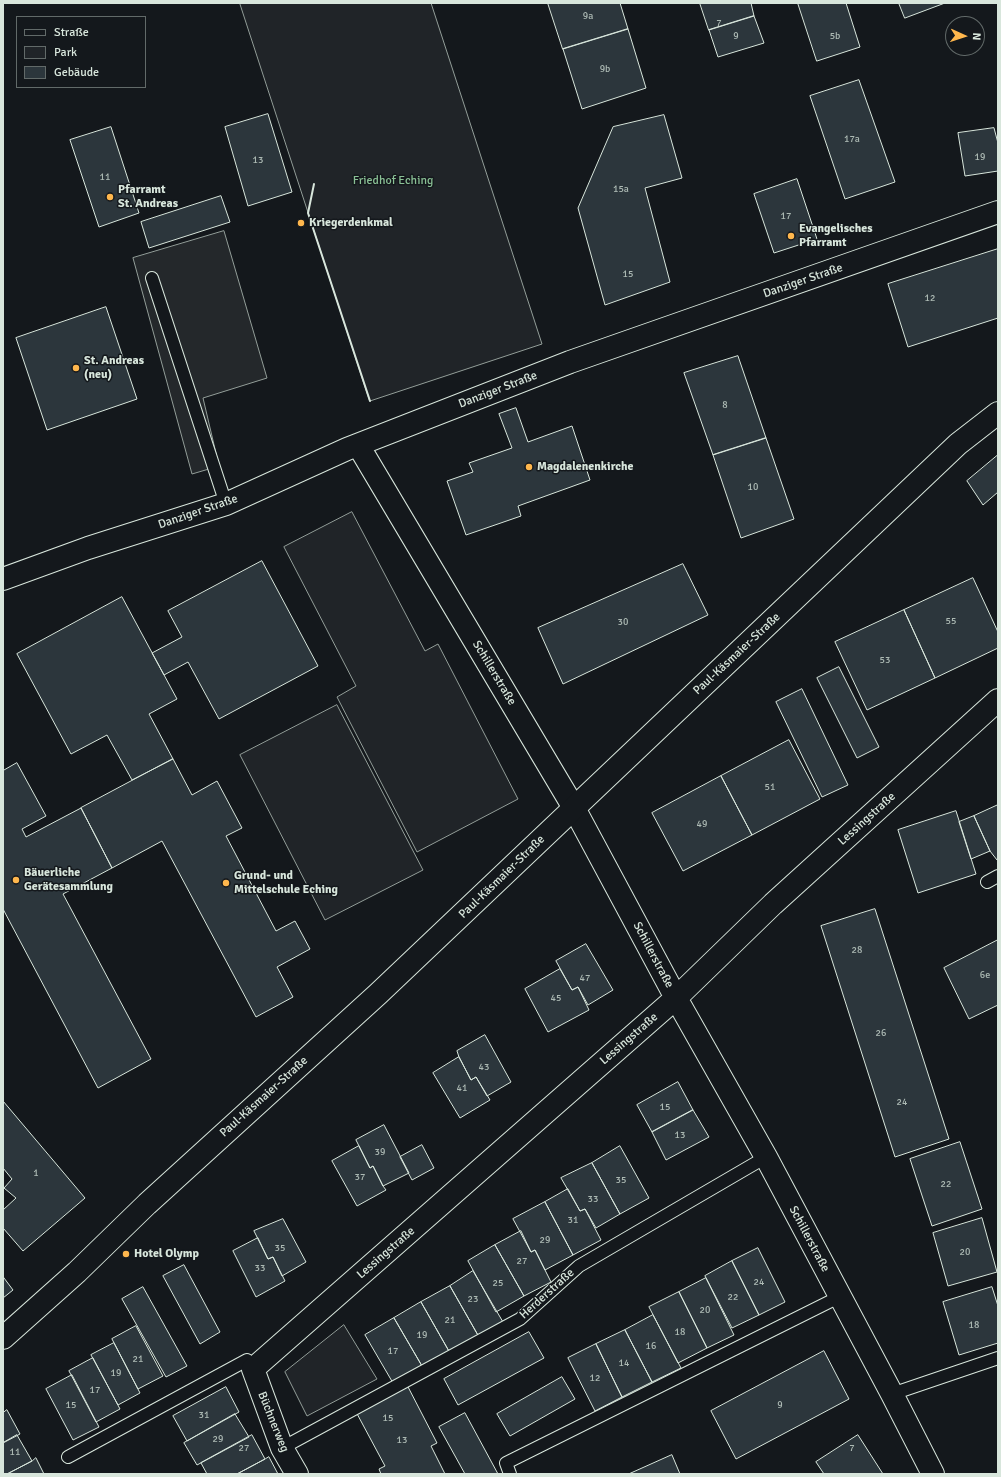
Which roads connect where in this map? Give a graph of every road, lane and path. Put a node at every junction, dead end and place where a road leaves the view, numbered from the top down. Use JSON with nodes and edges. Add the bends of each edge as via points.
{"nodes":[{"id":1,"x":998,"y":212,"type":"edge"},
{"id":2,"x":152,"y":278,"type":"dead end"},
{"id":3,"x":998,"y":413,"type":"edge"},
{"id":4,"x":358,"y":445,"type":"junction"},
{"id":5,"x":226,"y":504,"type":"junction"},
{"id":6,"x":3,"y":579,"type":"edge"},
{"id":7,"x":998,"y":700,"type":"edge"},
{"id":8,"x":574,"y":808,"type":"junction"},
{"id":9,"x":998,"y":876,"type":"edge"},
{"id":10,"x":987,"y":882,"type":"dead end"},
{"id":11,"x":676,"y":998,"type":"junction"},
{"id":12,"x":766,"y":1157,"type":"junction"},
{"id":13,"x":839,"y":1297,"type":"junction"},
{"id":14,"x":3,"y":1338,"type":"edge"},
{"id":15,"x":998,"y":1358,"type":"edge"},
{"id":16,"x":250,"y":1364,"type":"junction"},
{"id":17,"x":892,"y":1394,"type":"junction"},
{"id":18,"x":282,"y":1448,"type":"junction"},
{"id":19,"x":68,"y":1457,"type":"dead end"},
{"id":20,"x":297,"y":1474,"type":"edge"},
{"id":21,"x":510,"y":1474,"type":"edge"},
{"id":22,"x":933,"y":1474,"type":"edge"}],
"edges":[{"from":1,"to":4,"type":"street","name":"Danziger Straße","via":[[570,362]]},
{"from":2,"to":5,"type":"lane"},
{"from":3,"to":8,"type":"street","name":"Paul-Käsmaier-Straße","via":[[958,444]]},
{"from":4,"to":5,"type":"street","name":"Danziger Straße"},
{"from":4,"to":8,"type":"street","name":"Schillerstraße"},
{"from":5,"to":6,"type":"street","name":"Danziger Straße","via":[[88,548]]},
{"from":7,"to":11,"type":"street","name":"Lessingstraße","via":[[773,904]]},
{"from":8,"to":11,"type":"street","name":"Schillerstraße"},
{"from":8,"to":14,"type":"street","name":"Paul-Käsmaier-Straße","via":[[378,994]]},
{"from":9,"to":10,"type":"lane"},
{"from":11,"to":12,"type":"street","name":"Schillerstraße"},
{"from":11,"to":16,"type":"street","name":"Lessingstraße"},
{"from":12,"to":13,"type":"street","name":"Schillerstraße"},
{"from":12,"to":18,"type":"lane","name":"Herderstraße","via":[[579,1266],[520,1319]]},
{"from":13,"to":17,"type":"street","name":"Schillerstraße"},
{"from":13,"to":21,"type":"lane","via":[[506,1463]]},
{"from":15,"to":17,"type":"lane"},
{"from":16,"to":18,"type":"street","name":"Büchnerweg"},
{"from":16,"to":19,"type":"lane"},
{"from":17,"to":22,"type":"street","name":"Schillerstraße"},
{"from":18,"to":20,"type":"street","name":"Büchnerweg"}]}
